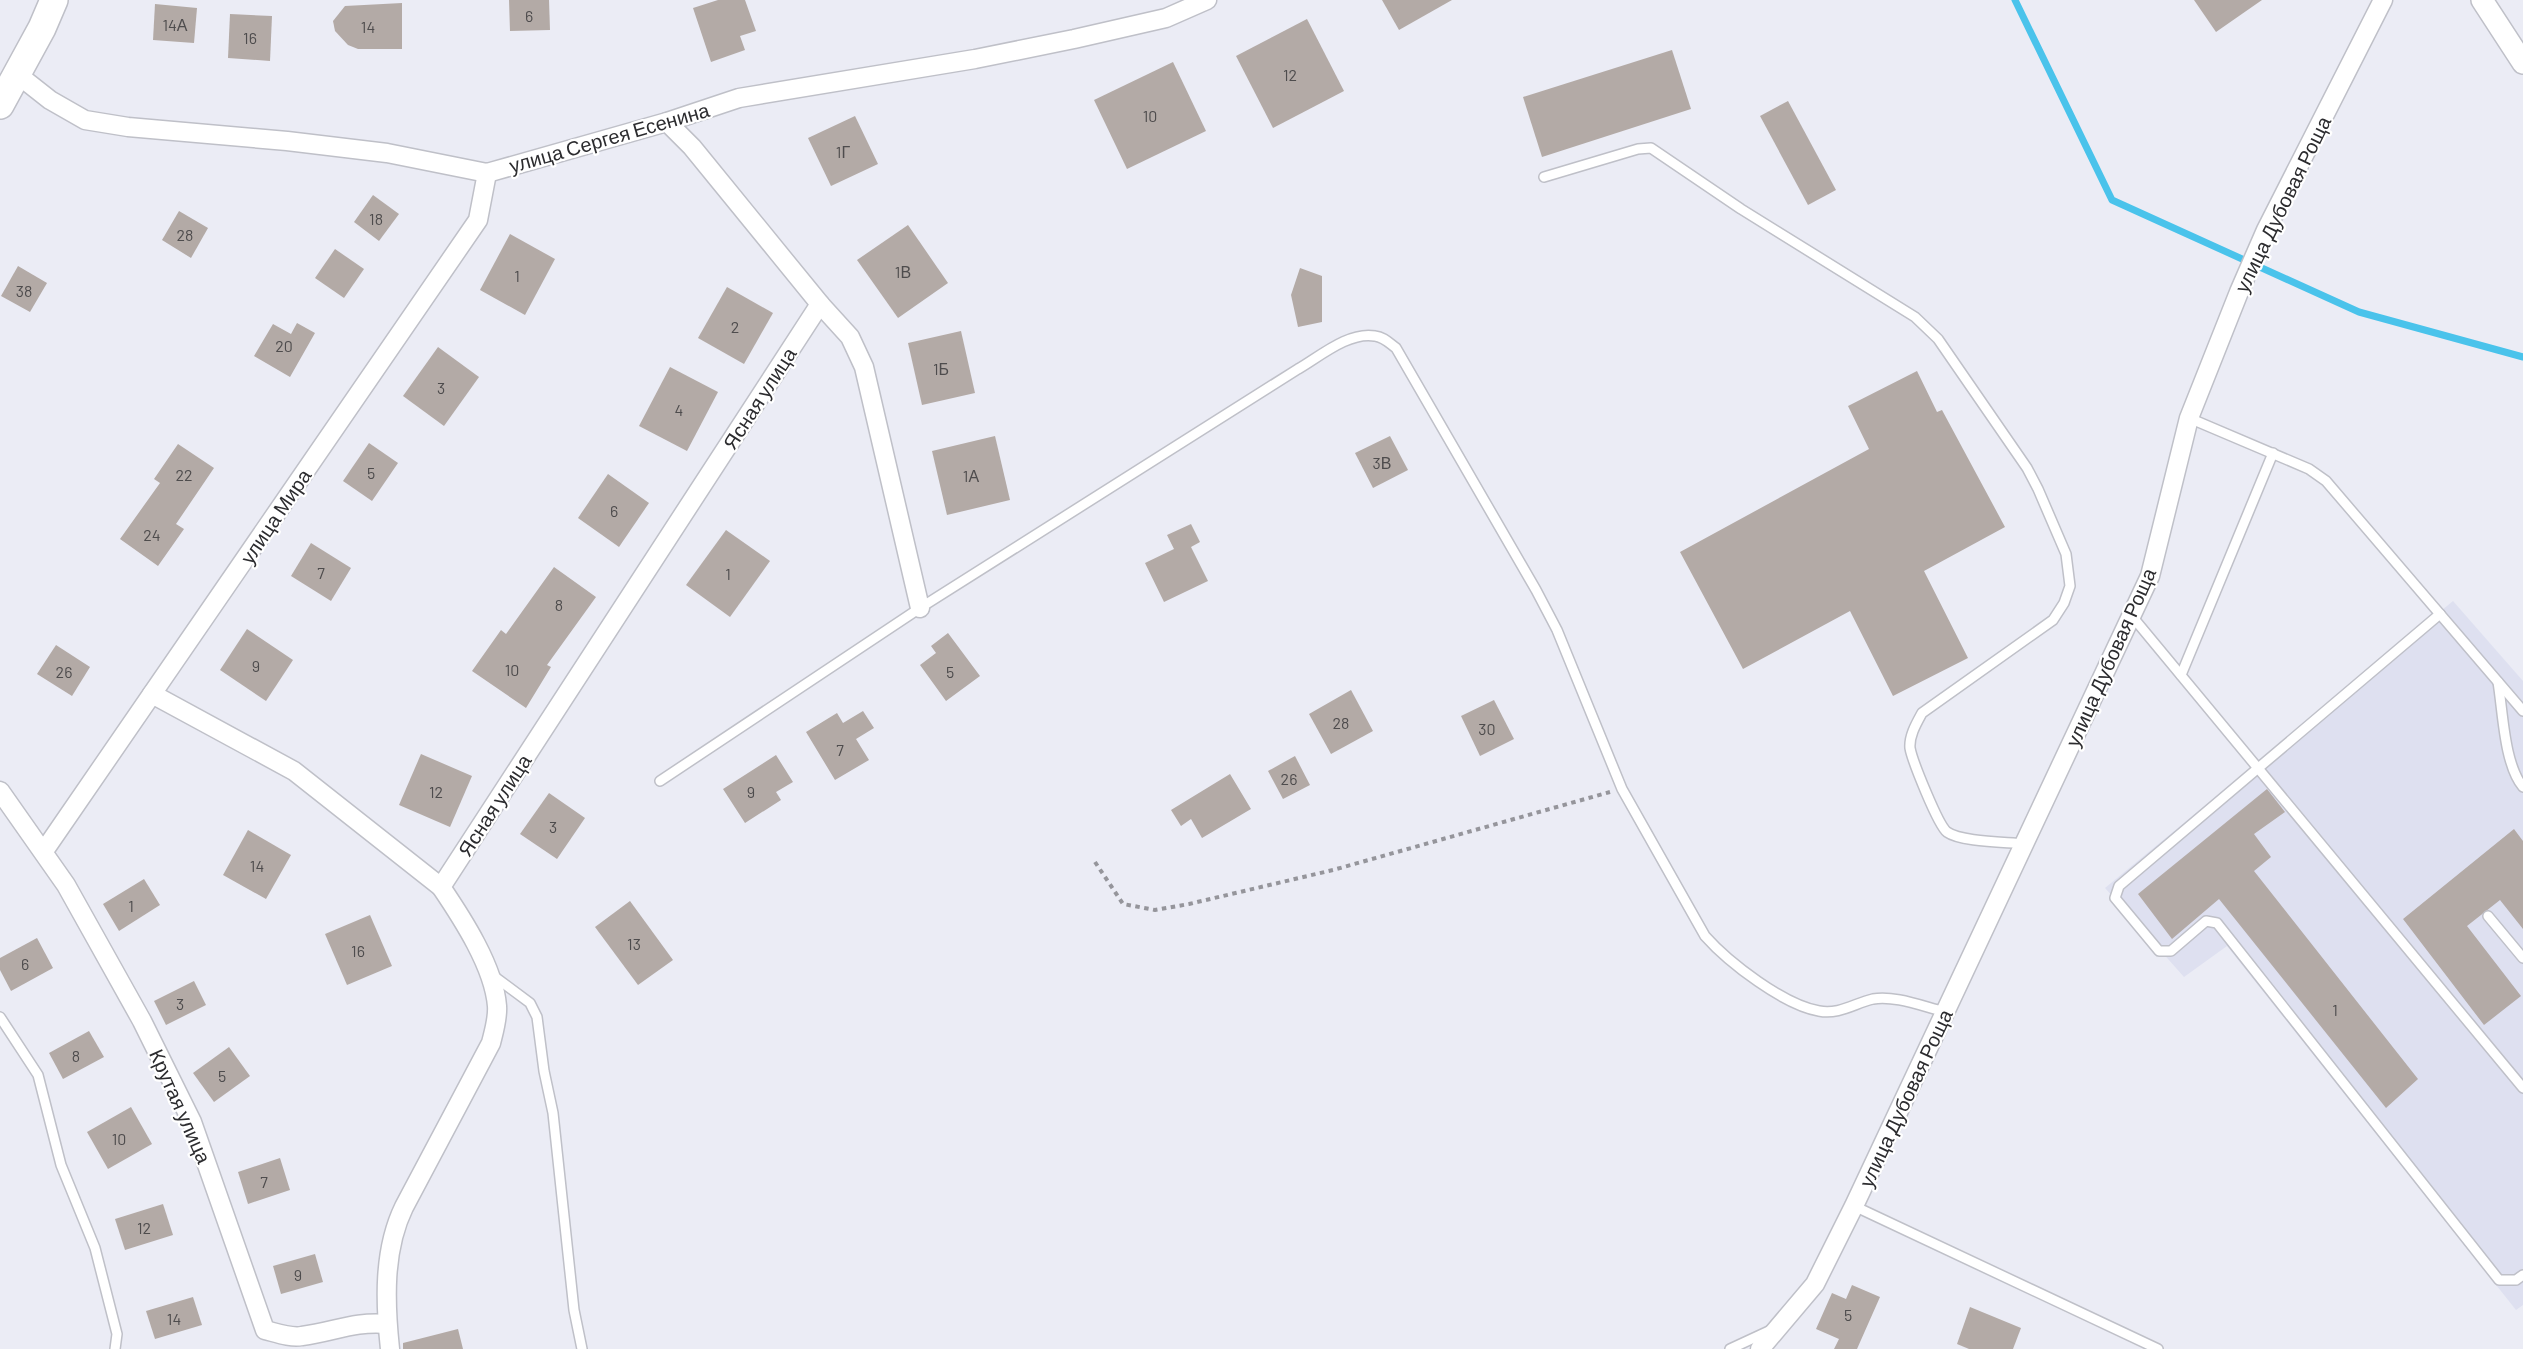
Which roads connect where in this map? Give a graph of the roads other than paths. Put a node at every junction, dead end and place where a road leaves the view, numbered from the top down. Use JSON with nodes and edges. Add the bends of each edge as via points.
{"nodes":[{"id":1,"x":54,"y":0,"type":"edge"},
{"id":2,"x":1207,"y":0,"type":"edge"},
{"id":3,"x":2383,"y":0,"type":"edge"},
{"id":4,"x":2482,"y":0,"type":"edge"},
{"id":5,"x":2523,"y":63,"type":"edge"},
{"id":6,"x":17,"y":74,"type":"junction"},
{"id":7,"x":0,"y":105,"type":"edge"},
{"id":8,"x":667,"y":122,"type":"junction"},
{"id":9,"x":487,"y":174,"type":"junction"},
{"id":10,"x":1544,"y":177,"type":"dead end"},
{"id":11,"x":820,"y":304,"type":"junction"},
{"id":12,"x":2189,"y":418,"type":"junction"},
{"id":13,"x":2273,"y":453,"type":"junction"},
{"id":14,"x":920,"y":608,"type":"junction"},
{"id":15,"x":2440,"y":614,"type":"junction"},
{"id":16,"x":2131,"y":615,"type":"junction"},
{"id":17,"x":2181,"y":675,"type":"junction"},
{"id":18,"x":2498,"y":682,"type":"junction"},
{"id":19,"x":152,"y":694,"type":"junction"},
{"id":20,"x":2523,"y":711,"type":"edge"},
{"id":21,"x":2259,"y":767,"type":"junction"},
{"id":22,"x":660,"y":781,"type":"dead end"},
{"id":23,"x":2523,"y":787,"type":"edge"},
{"id":24,"x":0,"y":791,"type":"edge"},
{"id":25,"x":2024,"y":844,"type":"junction"},
{"id":26,"x":44,"y":851,"type":"junction"},
{"id":27,"x":441,"y":887,"type":"junction"},
{"id":28,"x":2488,"y":916,"type":"dead end"},
{"id":29,"x":2523,"y":958,"type":"edge"},
{"id":30,"x":488,"y":972,"type":"junction"},
{"id":31,"x":1946,"y":1012,"type":"junction"},
{"id":32,"x":0,"y":1017,"type":"edge"},
{"id":33,"x":2523,"y":1088,"type":"edge"},
{"id":34,"x":1854,"y":1206,"type":"junction"},
{"id":35,"x":2523,"y":1275,"type":"edge"},
{"id":36,"x":387,"y":1324,"type":"junction"},
{"id":37,"x":1780,"y":1325,"type":"junction"},
{"id":38,"x":115,"y":1349,"type":"edge"},
{"id":39,"x":390,"y":1349,"type":"edge"},
{"id":40,"x":582,"y":1349,"type":"edge"},
{"id":41,"x":1730,"y":1349,"type":"edge"},
{"id":42,"x":1760,"y":1349,"type":"edge"},
{"id":43,"x":2158,"y":1349,"type":"edge"}],
"edges":[{"from":1,"to":6,"type":"main road"},
{"from":2,"to":8,"type":"street","name":"улица Сергея Есенина","via":[[1166,18],[975,59],[739,98]]},
{"from":3,"to":12,"type":"street","name":"улица Дубовая Роща","via":[[2266,230]]},
{"from":4,"to":5,"type":"street"},
{"from":6,"to":7,"type":"main road"},
{"from":6,"to":9,"type":"street","name":"улица Сергея Есенина","via":[[50,100],[86,120],[376,152]]},
{"from":8,"to":9,"type":"street","name":"улица Сергея Есенина"},
{"from":8,"to":11,"type":"street","via":[[692,147]]},
{"from":9,"to":19,"type":"street","name":"улица Мира","via":[[478,220]]},
{"from":10,"to":25,"type":"lane","via":[[1651,148],[1915,317],[1938,339],[2027,468],[2066,554],[2070,586],[2053,620],[1922,713],[1910,748],[1936,817],[1946,831],[1957,837]]},
{"from":11,"to":14,"type":"street","via":[[850,337],[864,367]]},
{"from":11,"to":27,"type":"street","name":"Ясная улица"},
{"from":12,"to":13,"type":"lane"},
{"from":12,"to":16,"type":"street","name":"улица Дубовая Роща","via":[[2150,576]]},
{"from":13,"to":15,"type":"lane","via":[[2326,481]]},
{"from":13,"to":17,"type":"lane"},
{"from":14,"to":22,"type":"lane"},
{"from":14,"to":31,"type":"lane","via":[[1298,369],[1345,342],[1373,335],[1383,338],[1396,348],[1536,590],[1557,630],[1622,789],[1705,936],[1722,955],[1793,1004],[1821,1012],[1888,999]]},
{"from":15,"to":18,"type":"lane"},
{"from":15,"to":21,"type":"lane"},
{"from":16,"to":17,"type":"lane"},
{"from":16,"to":25,"type":"street","name":"улица Дубовая Роща"},
{"from":17,"to":21,"type":"lane"},
{"from":18,"to":20,"type":"lane"},
{"from":18,"to":23,"type":"lane","via":[[2511,762]]},
{"from":19,"to":26,"type":"street","name":"улица Мира"},
{"from":19,"to":27,"type":"street","via":[[294,771]]},
{"from":21,"to":33,"type":"lane"},
{"from":21,"to":35,"type":"lane","via":[[2119,886],[2115,898],[2159,951],[2171,951],[2206,921],[2217,923],[2499,1280],[2516,1280]]},
{"from":24,"to":26,"type":"street","name":"Крутая улица"},
{"from":25,"to":31,"type":"street","name":"улица Дубовая Роща"},
{"from":26,"to":36,"type":"street","name":"Крутая улица","via":[[142,1021],[192,1122],[265,1330],[301,1336],[366,1322]]},
{"from":27,"to":30,"type":"street","via":[[458,911]]},
{"from":28,"to":29,"type":"lane"},
{"from":30,"to":36,"type":"street","via":[[497,1007],[491,1043],[397,1222],[388,1265]]},
{"from":30,"to":40,"type":"lane","via":[[530,1003],[537,1017]]},
{"from":31,"to":34,"type":"street","name":"улица Дубовая Роща"},
{"from":32,"to":38,"type":"lane","via":[[39,1075],[61,1165],[95,1248],[117,1334]]},
{"from":34,"to":37,"type":"street","name":"улица Дубовая Роща","via":[[1815,1284]]},
{"from":34,"to":43,"type":"lane","name":"улица Дубовая Роща"},
{"from":36,"to":39,"type":"street"},
{"from":37,"to":41,"type":"lane"},
{"from":37,"to":42,"type":"street","name":"улица Дубовая Роща"}]}
